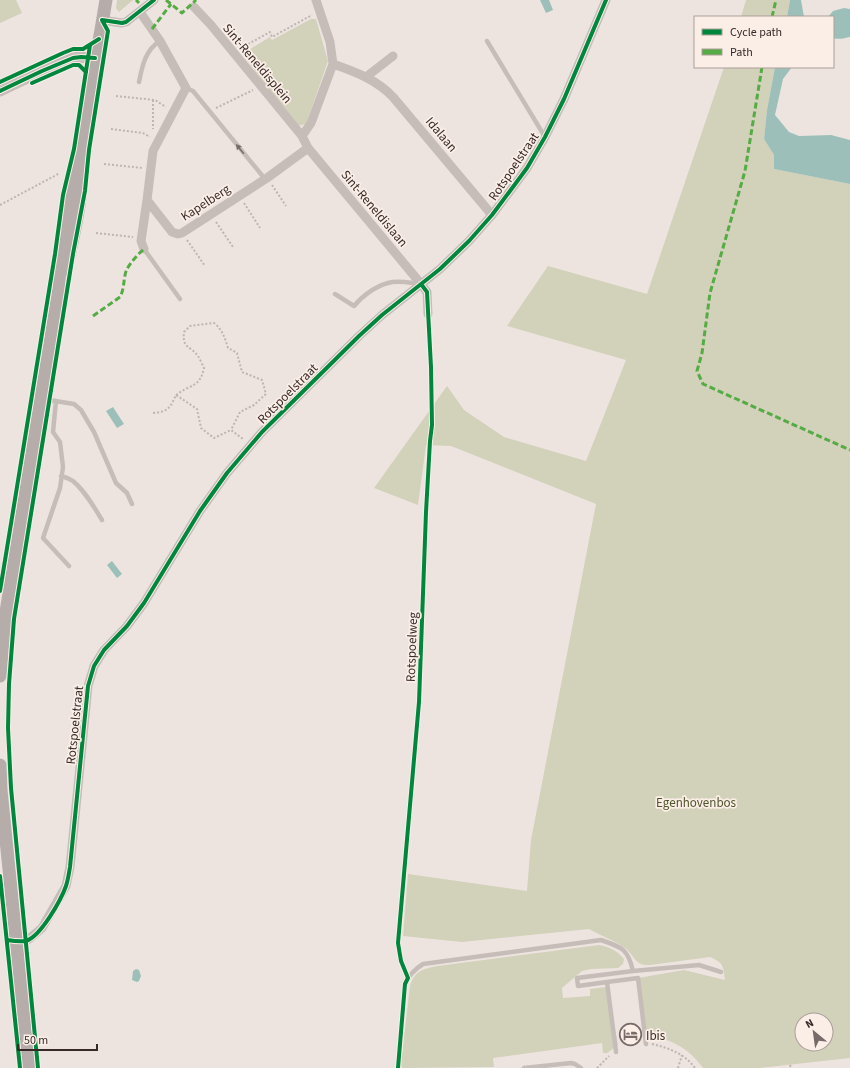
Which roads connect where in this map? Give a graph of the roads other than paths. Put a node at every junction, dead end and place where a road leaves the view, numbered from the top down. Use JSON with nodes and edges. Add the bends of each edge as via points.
{"nodes":[{"id":1,"x":106,"y":0,"type":"edge"},
{"id":2,"x":154,"y":0,"type":"edge"},
{"id":3,"x":316,"y":0,"type":"edge"},
{"id":4,"x":606,"y":0,"type":"edge"},
{"id":5,"x":194,"y":7,"type":"dead end"},
{"id":6,"x":140,"y":12,"type":"junction"},
{"id":7,"x":102,"y":20,"type":"junction"},
{"id":8,"x":160,"y":41,"type":"junction"},
{"id":9,"x":487,"y":41,"type":"dead end"},
{"id":10,"x":393,"y":56,"type":"dead end"},
{"id":11,"x":96,"y":59,"type":"junction"},
{"id":12,"x":333,"y":64,"type":"junction"},
{"id":13,"x":366,"y":77,"type":"junction"},
{"id":14,"x":139,"y":82,"type":"dead end"},
{"id":15,"x":186,"y":88,"type":"junction"},
{"id":16,"x":0,"y":91,"type":"edge"},
{"id":17,"x":302,"y":136,"type":"junction"},
{"id":18,"x":545,"y":137,"type":"junction"},
{"id":19,"x":308,"y":148,"type":"junction"},
{"id":20,"x":266,"y":178,"type":"junction"},
{"id":21,"x":147,"y":200,"type":"junction"},
{"id":22,"x":492,"y":215,"type":"junction"},
{"id":23,"x":144,"y":249,"type":"joint"},
{"id":24,"x":421,"y":284,"type":"junction"},
{"id":25,"x":335,"y":294,"type":"dead end"},
{"id":26,"x":180,"y":299,"type":"dead end"},
{"id":27,"x":428,"y":314,"type":"dead end"},
{"id":28,"x":41,"y":399,"type":"junction"},
{"id":29,"x":56,"y":401,"type":"junction"},
{"id":30,"x":62,"y":476,"type":"junction"},
{"id":31,"x":132,"y":504,"type":"dead end"},
{"id":32,"x":102,"y":520,"type":"dead end"},
{"id":33,"x":69,"y":566,"type":"dead end"},
{"id":34,"x":3,"y":618,"type":"edge"},
{"id":35,"x":0,"y":676,"type":"edge"},
{"id":36,"x":0,"y":765,"type":"edge"},
{"id":37,"x":16,"y":942,"type":"junction"},
{"id":38,"x":633,"y":971,"type":"junction"},
{"id":39,"x":721,"y":972,"type":"dead end"},
{"id":40,"x":607,"y":982,"type":"junction"},
{"id":41,"x":646,"y":1044,"type":"road end"},
{"id":42,"x":616,"y":1052,"type":"road end"},
{"id":43,"x":29,"y":1068,"type":"edge"},
{"id":44,"x":398,"y":1068,"type":"edge"},
{"id":45,"x":524,"y":1068,"type":"edge"},
{"id":46,"x":581,"y":1068,"type":"edge"}],
"edges":[{"from":1,"to":7,"type":"main road"},
{"from":2,"to":6,"type":"street"},
{"from":3,"to":12,"type":"street","via":[[330,42]]},
{"from":4,"to":18,"type":"street","name":"Rotspoelstraat"},
{"from":5,"to":17,"type":"street","name":"Sint-Reneldisplein"},
{"from":6,"to":7,"type":"street","via":[[124,23]]},
{"from":6,"to":8,"type":"street"},
{"from":7,"to":11,"type":"main road"},
{"from":8,"to":14,"type":"lane","via":[[144,60]]},
{"from":8,"to":15,"type":"street"},
{"from":9,"to":18,"type":"lane"},
{"from":10,"to":13,"type":"street"},
{"from":11,"to":16,"type":"street","via":[[81,57],[69,60]]},
{"from":11,"to":28,"type":"main road","via":[[81,148],[83,158],[75,227],[66,271],[59,288]]},
{"from":12,"to":13,"type":"street","name":"Idalaan"},
{"from":12,"to":17,"type":"street","via":[[311,123]]},
{"from":13,"to":22,"type":"street","name":"Idalaan","via":[[393,96]]},
{"from":20,"to":15,"type":"lane","one_way":true,"via":[[193,91]]},
{"from":15,"to":21,"type":"street","via":[[153,151]]},
{"from":17,"to":19,"type":"street","name":"Sint-Reneldisplein"},
{"from":18,"to":22,"type":"street","name":"Rotspoelstraat","via":[[527,168]]},
{"from":19,"to":20,"type":"street","name":"Kapelberg"},
{"from":19,"to":24,"type":"street","name":"Sint-Reneldislaan"},
{"from":20,"to":21,"type":"street","name":"Kapelberg","via":[[178,234],[172,232]]},
{"from":21,"to":23,"type":"street","via":[[142,241]]},
{"from":22,"to":24,"type":"street","name":"Rotspoelstraat","via":[[460,250]]},
{"from":23,"to":26,"type":"lane"},
{"from":24,"to":25,"type":"lane","via":[[388,283],[361,298],[354,306]]},
{"from":24,"to":27,"type":"street","name":"Sint-Reneldislaan","via":[[427,292]]},
{"from":24,"to":37,"type":"street","name":"Rotspoelstraat","via":[[359,336],[262,432],[226,473],[200,510],[144,603],[104,650],[94,666],[88,686],[66,886],[42,928],[29,939]]},
{"from":28,"to":29,"type":"lane"},
{"from":28,"to":34,"type":"main road"},
{"from":29,"to":30,"type":"lane","via":[[53,432],[60,442]]},
{"from":29,"to":31,"type":"lane","via":[[74,404],[80,410],[94,432],[116,483],[127,493]]},
{"from":30,"to":32,"type":"lane","via":[[78,486]]},
{"from":30,"to":33,"type":"lane","via":[[43,538]]},
{"from":34,"to":35,"type":"main road"},
{"from":36,"to":37,"type":"main road"},
{"from":37,"to":43,"type":"main road"},
{"from":38,"to":39,"type":"lane","via":[[699,965]]},
{"from":38,"to":40,"type":"lane","via":[[577,978],[578,986]]},
{"from":38,"to":44,"type":"lane","via":[[630,957],[626,952],[617,945],[601,940],[423,964],[416,968],[405,984]]},
{"from":40,"to":41,"type":"lane","via":[[638,978]]},
{"from":40,"to":42,"type":"lane"},
{"from":45,"to":46,"type":"lane","via":[[571,1063]]}]}
